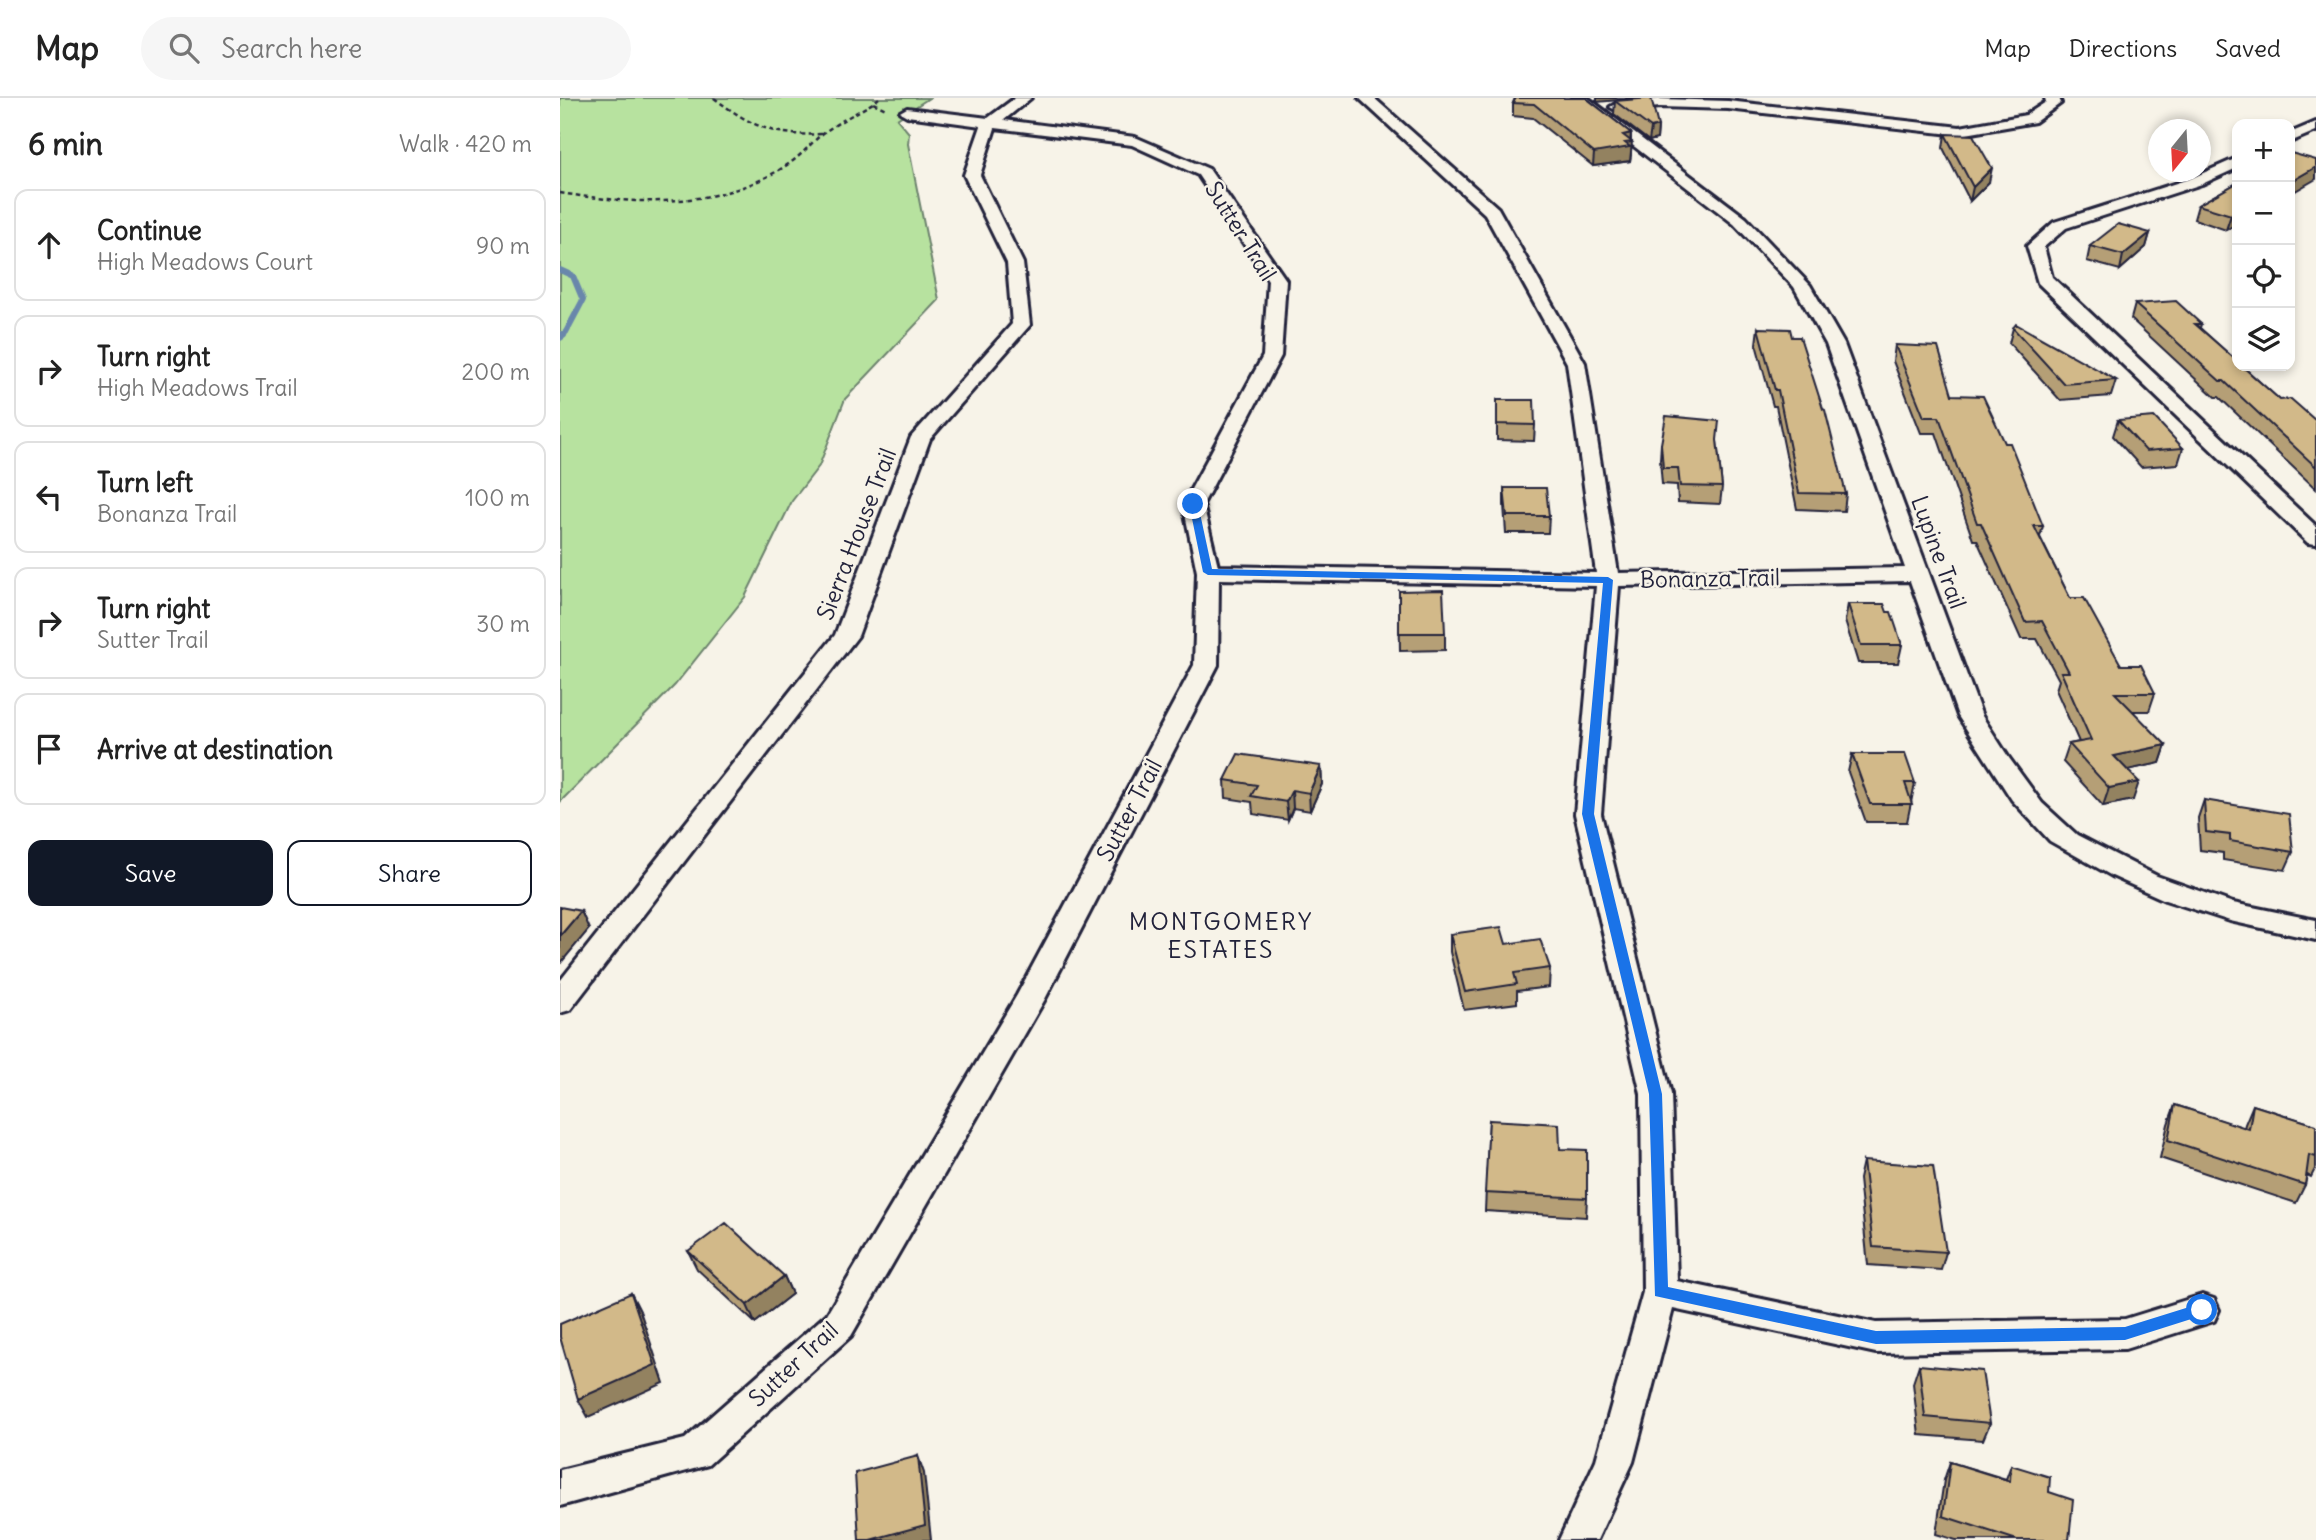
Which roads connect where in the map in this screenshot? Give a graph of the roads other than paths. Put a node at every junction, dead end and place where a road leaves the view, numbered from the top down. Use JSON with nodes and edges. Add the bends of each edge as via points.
{"nodes":[{"id":1,"x":1024,"y":98,"type":"edge"},
{"id":2,"x":1366,"y":98,"type":"edge"},
{"id":3,"x":2052,"y":98,"type":"edge"},
{"id":4,"x":1587,"y":104,"type":"edge"},
{"id":5,"x":907,"y":112,"type":"dead end"},
{"id":6,"x":989,"y":124,"type":"junction"},
{"id":7,"x":2316,"y":126,"type":"edge"},
{"id":8,"x":2295,"y":136,"type":"edge"},
{"id":9,"x":2232,"y":164,"type":"edge"},
{"id":10,"x":2316,"y":538,"type":"edge"},
{"id":11,"x":1208,"y":572,"type":"junction"},
{"id":12,"x":1919,"y":574,"type":"junction"},
{"id":13,"x":1608,"y":580,"type":"junction"},
{"id":14,"x":2316,"y":930,"type":"edge"},
{"id":15,"x":560,"y":1002,"type":"edge"},
{"id":16,"x":1660,"y":1292,"type":"junction"},
{"id":17,"x":2202,"y":1310,"type":"dead end"},
{"id":18,"x":560,"y":1488,"type":"edge"},
{"id":19,"x":1578,"y":1540,"type":"edge"}],
"edges":[{"from":1,"to":6,"type":"street"},
{"from":2,"to":13,"type":"street","via":[[1492,211],[1576,363]]},
{"from":3,"to":4,"type":"street","via":[[2054,103],[2030,119],[1960,131],[1728,106]]},
{"from":4,"to":12,"type":"street","name":"Lupine Trail","via":[[1740,221],[1801,285],[1835,344]]},
{"from":5,"to":6,"type":"street","name":"Sutter Trail"},
{"from":6,"to":11,"type":"street","name":"Sutter Trail","via":[[1135,141],[1204,172],[1277,280],[1272,356],[1193,504]]},
{"from":6,"to":15,"type":"street","name":"Sierra House Trail","via":[[972,175],[1014,263],[1021,325],[921,437],[846,636]]},
{"from":7,"to":8,"type":"street"},
{"from":9,"to":10,"type":"street","via":[[2197,181],[2060,225],[2035,246],[2044,279]]},
{"from":11,"to":13,"type":"street","name":"Bonanza Trail"},
{"from":11,"to":18,"type":"street","name":"Sutter Trail","via":[[1206,664],[1030,999],[839,1325],[695,1453]]},
{"from":12,"to":13,"type":"street","name":"Bonanza Trail"},
{"from":12,"to":14,"type":"street","name":"Lupine Trail","via":[[1970,716],[1991,753],[2059,836],[2128,875],[2200,903]]},
{"from":13,"to":16,"type":"street","via":[[1588,814],[1656,1094]]},
{"from":16,"to":17,"type":"street","via":[[1876,1338],[2125,1334]]},
{"from":16,"to":19,"type":"street","via":[[1614,1462]]}]}
